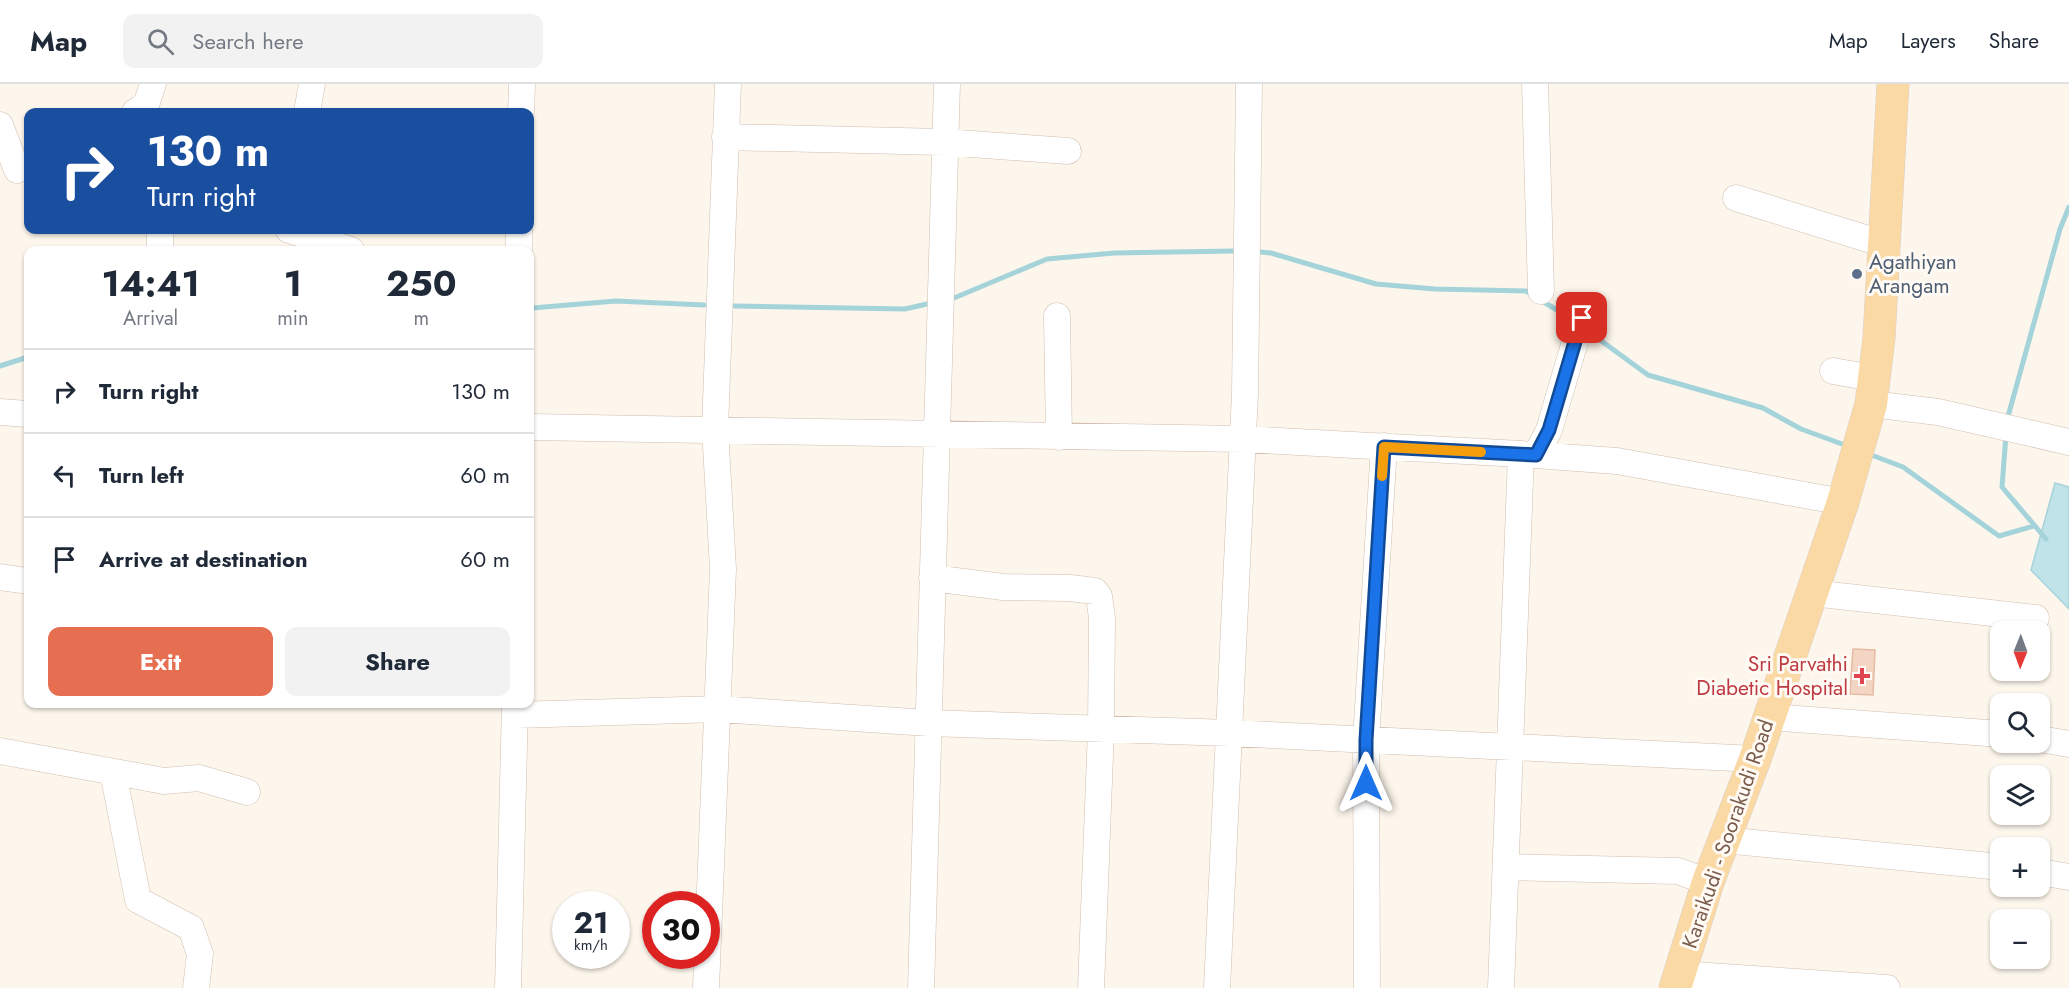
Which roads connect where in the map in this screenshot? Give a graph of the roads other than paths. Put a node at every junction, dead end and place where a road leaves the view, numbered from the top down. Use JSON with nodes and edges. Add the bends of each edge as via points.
{"nodes":[{"id":1,"x":312,"y":84,"type":"edge"},
{"id":2,"x":522,"y":84,"type":"edge"},
{"id":3,"x":728,"y":84,"type":"edge"},
{"id":4,"x":947,"y":84,"type":"edge"},
{"id":5,"x":1249,"y":84,"type":"edge"},
{"id":6,"x":1535,"y":84,"type":"edge"},
{"id":7,"x":1893,"y":84,"type":"edge"},
{"id":8,"x":308,"y":108,"type":"edge"},
{"id":9,"x":521,"y":108,"type":"edge"},
{"id":10,"x":0,"y":125,"type":"edge"},
{"id":11,"x":725,"y":137,"type":"junction"},
{"id":12,"x":944,"y":142,"type":"junction"},
{"id":13,"x":1068,"y":151,"type":"dead end"},
{"id":14,"x":15,"y":171,"type":"edge"},
{"id":15,"x":1736,"y":198,"type":"dead end"},
{"id":16,"x":301,"y":234,"type":"edge"},
{"id":17,"x":1884,"y":244,"type":"junction"},
{"id":18,"x":339,"y":246,"type":"edge"},
{"id":19,"x":1541,"y":291,"type":"dead end"},
{"id":20,"x":1057,"y":316,"type":"dead end"},
{"id":21,"x":1582,"y":318,"type":"dead end"},
{"id":22,"x":1833,"y":371,"type":"dead end"},
{"id":23,"x":1872,"y":394,"type":"junction"},
{"id":24,"x":0,"y":412,"type":"edge"},
{"id":25,"x":24,"y":414,"type":"edge"},
{"id":26,"x":534,"y":427,"type":"edge"},
{"id":27,"x":716,"y":428,"type":"junction"},
{"id":28,"x":937,"y":435,"type":"junction"},
{"id":29,"x":1059,"y":437,"type":"junction"},
{"id":30,"x":1243,"y":439,"type":"junction"},
{"id":31,"x":2069,"y":442,"type":"edge"},
{"id":32,"x":1384,"y":447,"type":"junction"},
{"id":33,"x":1528,"y":454,"type":"junction"},
{"id":34,"x":1843,"y":502,"type":"junction"},
{"id":35,"x":932,"y":578,"type":"junction"},
{"id":36,"x":1,"y":579,"type":"edge"},
{"id":37,"x":24,"y":581,"type":"edge"},
{"id":38,"x":1812,"y":594,"type":"junction"},
{"id":39,"x":2036,"y":618,"type":"dead end"},
{"id":40,"x":515,"y":709,"type":"edge"},
{"id":41,"x":718,"y":709,"type":"junction"},
{"id":42,"x":1769,"y":717,"type":"junction"},
{"id":43,"x":928,"y":723,"type":"junction"},
{"id":44,"x":1101,"y":729,"type":"junction"},
{"id":45,"x":1230,"y":733,"type":"junction"},
{"id":46,"x":1990,"y":734,"type":"edge"},
{"id":47,"x":1366,"y":740,"type":"junction"},
{"id":48,"x":2050,"y":741,"type":"edge"},
{"id":49,"x":2069,"y":744,"type":"edge"},
{"id":50,"x":1510,"y":747,"type":"junction"},
{"id":51,"x":0,"y":751,"type":"edge"},
{"id":52,"x":1755,"y":759,"type":"junction"},
{"id":53,"x":113,"y":772,"type":"junction"},
{"id":54,"x":247,"y":792,"type":"dead end"},
{"id":55,"x":1724,"y":840,"type":"junction"},
{"id":56,"x":1990,"y":866,"type":"edge"},
{"id":57,"x":1506,"y":867,"type":"junction"},
{"id":58,"x":2050,"y":874,"type":"edge"},
{"id":59,"x":2069,"y":877,"type":"edge"},
{"id":60,"x":1708,"y":882,"type":"junction"},
{"id":61,"x":1677,"y":981,"type":"edge"},
{"id":62,"x":196,"y":988,"type":"edge"},
{"id":63,"x":508,"y":988,"type":"edge"},
{"id":64,"x":706,"y":988,"type":"edge"},
{"id":65,"x":921,"y":988,"type":"edge"},
{"id":66,"x":1091,"y":988,"type":"edge"},
{"id":67,"x":1217,"y":988,"type":"edge"},
{"id":68,"x":1367,"y":988,"type":"edge"},
{"id":69,"x":1501,"y":988,"type":"edge"},
{"id":70,"x":1887,"y":988,"type":"edge"}],
"edges":[{"from":1,"to":8,"type":"street"},
{"from":2,"to":9,"type":"street"},
{"from":3,"to":11,"type":"street"},
{"from":4,"to":12,"type":"street"},
{"from":5,"to":30,"type":"street"},
{"from":6,"to":19,"type":"street"},
{"from":7,"to":17,"type":"main road","name":"Karaikudi - Soorakudi Road"},
{"from":10,"to":14,"type":"street"},
{"from":11,"to":12,"type":"street"},
{"from":11,"to":27,"type":"street"},
{"from":12,"to":13,"type":"street"},
{"from":12,"to":28,"type":"street"},
{"from":15,"to":17,"type":"street"},
{"from":16,"to":18,"type":"street"},
{"from":17,"to":23,"type":"main road","name":"Karaikudi - Soorakudi Road"},
{"from":20,"to":29,"type":"street"},
{"from":21,"to":33,"type":"street","via":[[1549,430]]},
{"from":22,"to":23,"type":"street","via":[[1867,377]]},
{"from":23,"to":31,"type":"street"},
{"from":23,"to":34,"type":"main road","name":"Karaikudi - Soorakudi Road"},
{"from":24,"to":25,"type":"street"},
{"from":26,"to":27,"type":"street"},
{"from":27,"to":28,"type":"street"},
{"from":27,"to":41,"type":"street","via":[[723,570]]},
{"from":28,"to":29,"type":"street"},
{"from":28,"to":35,"type":"street"},
{"from":29,"to":30,"type":"street"},
{"from":30,"to":32,"type":"street"},
{"from":30,"to":45,"type":"street"},
{"from":32,"to":33,"type":"street"},
{"from":32,"to":47,"type":"street"},
{"from":33,"to":34,"type":"street","via":[[1617,461]]},
{"from":33,"to":50,"type":"street"},
{"from":34,"to":38,"type":"main road","name":"Karaikudi - Soorakudi Road"},
{"from":35,"to":43,"type":"street"},
{"from":35,"to":44,"type":"street","via":[[1095,591],[1100,596],[1102,618]]},
{"from":36,"to":37,"type":"street"},
{"from":38,"to":39,"type":"street"},
{"from":38,"to":42,"type":"main road","name":"Karaikudi - Soorakudi Road"},
{"from":40,"to":41,"type":"street"},
{"from":40,"to":63,"type":"street"},
{"from":41,"to":43,"type":"street"},
{"from":41,"to":64,"type":"street"},
{"from":42,"to":46,"type":"street"},
{"from":42,"to":52,"type":"main road","name":"Karaikudi - Soorakudi Road"},
{"from":43,"to":44,"type":"street"},
{"from":43,"to":65,"type":"street"},
{"from":44,"to":45,"type":"street"},
{"from":44,"to":66,"type":"street"},
{"from":45,"to":47,"type":"street"},
{"from":45,"to":67,"type":"street"},
{"from":47,"to":50,"type":"street"},
{"from":47,"to":68,"type":"street"},
{"from":48,"to":49,"type":"street"},
{"from":50,"to":52,"type":"street"},
{"from":50,"to":57,"type":"street"},
{"from":51,"to":53,"type":"street"},
{"from":52,"to":55,"type":"main road","name":"Karaikudi - Soorakudi Road"},
{"from":53,"to":54,"type":"street","via":[[164,781],[199,778]]},
{"from":53,"to":62,"type":"street","via":[[138,900],[191,928],[200,954]]},
{"from":55,"to":56,"type":"street"},
{"from":55,"to":60,"type":"main road","name":"Karaikudi - Soorakudi Road"},
{"from":57,"to":60,"type":"street","via":[[1678,871]]},
{"from":57,"to":69,"type":"street"},
{"from":58,"to":59,"type":"street"},
{"from":60,"to":61,"type":"main road","name":"Karaikudi - Soorakudi Road"},
{"from":61,"to":70,"type":"street"}]}
